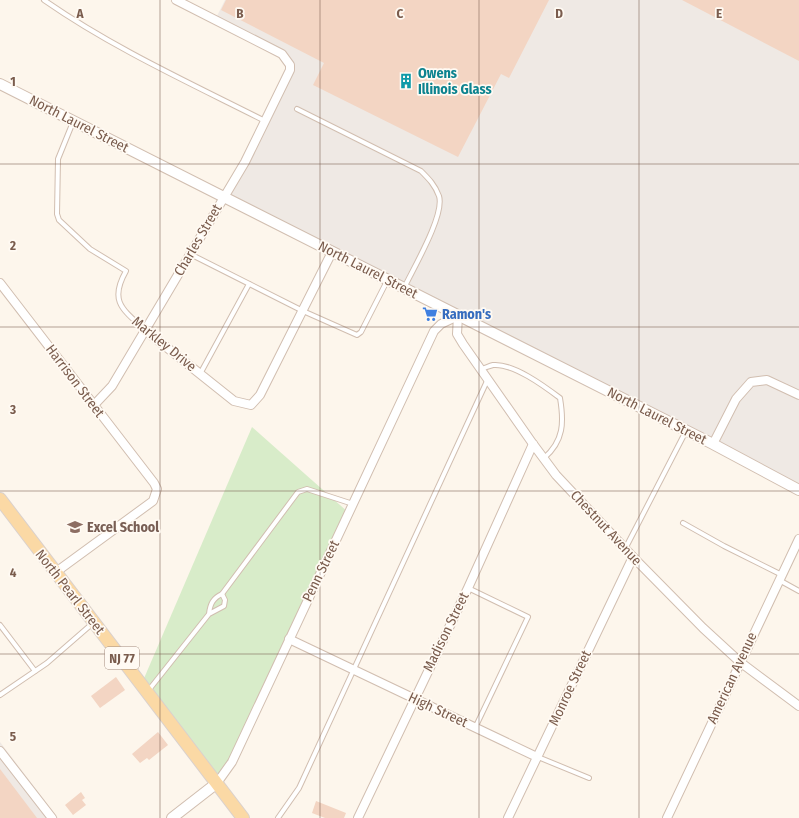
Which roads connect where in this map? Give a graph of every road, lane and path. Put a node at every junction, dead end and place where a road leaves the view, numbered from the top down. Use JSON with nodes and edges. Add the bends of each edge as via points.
{"nodes":[{"id":1,"x":44,"y":0,"type":"edge"},
{"id":2,"x":176,"y":0,"type":"edge"},
{"id":3,"x":0,"y":84,"type":"edge"},
{"id":4,"x":296,"y":109,"type":"dead end"},
{"id":5,"x":266,"y":121,"type":"junction"},
{"id":6,"x":73,"y":122,"type":"junction"},
{"id":7,"x":224,"y":197,"type":"junction"},
{"id":8,"x":332,"y":252,"type":"junction"},
{"id":9,"x":190,"y":254,"type":"junction"},
{"id":10,"x":388,"y":280,"type":"junction"},
{"id":11,"x":0,"y":284,"type":"edge"},
{"id":12,"x":249,"y":284,"type":"junction"},
{"id":13,"x":404,"y":289,"type":"junction"},
{"id":14,"x":303,"y":311,"type":"junction"},
{"id":15,"x":458,"y":316,"type":"junction"},
{"id":16,"x":145,"y":330,"type":"junction"},
{"id":17,"x":480,"y":369,"type":"junction"},
{"id":18,"x":200,"y":374,"type":"junction"},
{"id":19,"x":487,"y":381,"type":"junction"},
{"id":20,"x":799,"y":395,"type":"edge"},
{"id":21,"x":94,"y":405,"type":"junction"},
{"id":22,"x":686,"y":430,"type":"junction"},
{"id":23,"x":533,"y":444,"type":"junction"},
{"id":24,"x":713,"y":444,"type":"junction"},
{"id":25,"x":544,"y":458,"type":"junction"},
{"id":26,"x":799,"y":490,"type":"edge"},
{"id":27,"x":0,"y":499,"type":"edge"},
{"id":28,"x":353,"y":504,"type":"junction"},
{"id":29,"x":683,"y":523,"type":"dead end"},
{"id":30,"x":799,"y":539,"type":"edge"},
{"id":31,"x":625,"y":549,"type":"junction"},
{"id":32,"x":633,"y":557,"type":"junction"},
{"id":33,"x":56,"y":572,"type":"junction"},
{"id":34,"x":780,"y":578,"type":"junction"},
{"id":35,"x":468,"y":588,"type":"junction"},
{"id":36,"x":799,"y":591,"type":"edge"},
{"id":37,"x":222,"y":594,"type":"junction"},
{"id":38,"x":209,"y":614,"type":"junction"},
{"id":39,"x":94,"y":622,"type":"junction"},
{"id":40,"x":0,"y":625,"type":"edge"},
{"id":41,"x":289,"y":639,"type":"junction"},
{"id":42,"x":740,"y":662,"type":"junction"},
{"id":43,"x":355,"y":670,"type":"junction"},
{"id":44,"x":35,"y":671,"type":"junction"},
{"id":45,"x":147,"y":691,"type":"junction"},
{"id":46,"x":0,"y":695,"type":"edge"},
{"id":47,"x":414,"y":699,"type":"junction"},
{"id":48,"x":799,"y":706,"type":"edge"},
{"id":49,"x":476,"y":728,"type":"junction"},
{"id":50,"x":0,"y":751,"type":"edge"},
{"id":51,"x":538,"y":757,"type":"junction"},
{"id":52,"x":589,"y":778,"type":"dead end"},
{"id":53,"x":217,"y":783,"type":"junction"},
{"id":54,"x":52,"y":818,"type":"edge"},
{"id":55,"x":172,"y":818,"type":"edge"},
{"id":56,"x":243,"y":818,"type":"edge"},
{"id":57,"x":278,"y":818,"type":"edge"},
{"id":58,"x":358,"y":818,"type":"edge"},
{"id":59,"x":508,"y":818,"type":"edge"},
{"id":60,"x":667,"y":818,"type":"edge"}],
"edges":[{"from":1,"to":5,"type":"lane","via":[[123,49]]},
{"from":2,"to":5,"type":"street","name":"Charles Street","via":[[282,54],[290,67]]},
{"from":3,"to":6,"type":"street","name":"North Laurel Street"},
{"from":4,"to":13,"type":"lane","via":[[421,171],[433,182],[439,197],[438,213]]},
{"from":5,"to":7,"type":"street","name":"Charles Street"},
{"from":6,"to":7,"type":"street","name":"North Laurel Street"},
{"from":6,"to":16,"type":"lane","name":"Markley Drive","via":[[58,159],[59,220],[90,249],[126,270],[117,291],[118,302]]},
{"from":7,"to":8,"type":"street","name":"North Laurel Street"},
{"from":7,"to":9,"type":"street","name":"Charles Street"},
{"from":8,"to":10,"type":"street","name":"North Laurel Street"},
{"from":8,"to":14,"type":"street","name":"Markley Drive"},
{"from":9,"to":12,"type":"lane"},
{"from":9,"to":16,"type":"street","name":"Charles Street"},
{"from":10,"to":13,"type":"street","name":"North Laurel Street"},
{"from":10,"to":14,"type":"lane","via":[[361,332],[357,335]]},
{"from":11,"to":21,"type":"street","name":"Harrison Street"},
{"from":12,"to":14,"type":"lane"},
{"from":12,"to":18,"type":"lane"},
{"from":13,"to":15,"type":"street","name":"North Laurel Street"},
{"from":14,"to":18,"type":"street","name":"Markley Drive","via":[[260,396],[251,405],[234,401]]},
{"from":15,"to":17,"type":"street","name":"Chestnut Avenue","via":[[457,334]]},
{"from":15,"to":22,"type":"street","name":"North Laurel Street"},
{"from":15,"to":28,"type":"street","name":"Penn Street","via":[[441,324],[434,331]]},
{"from":16,"to":18,"type":"street","name":"Markley Drive"},
{"from":16,"to":21,"type":"street","name":"Charles Street","via":[[112,386]]},
{"from":17,"to":19,"type":"street","name":"Chestnut Avenue"},
{"from":17,"to":25,"type":"lane","via":[[494,365],[511,369],[537,380],[560,398],[564,418],[560,434],[554,449]]},
{"from":19,"to":23,"type":"street","name":"Chestnut Avenue"},
{"from":19,"to":43,"type":"lane"},
{"from":20,"to":24,"type":"street","via":[[767,380],[751,382],[736,399]]},
{"from":21,"to":33,"type":"street","name":"Harrison Street","via":[[157,489],[153,500]]},
{"from":22,"to":24,"type":"street","name":"North Laurel Street"},
{"from":22,"to":31,"type":"lane"},
{"from":23,"to":25,"type":"street","name":"Chestnut Avenue"},
{"from":23,"to":35,"type":"street","name":"Madison Street"},
{"from":24,"to":26,"type":"street","name":"North Laurel Street"},
{"from":25,"to":31,"type":"street","name":"Chestnut Avenue"},
{"from":27,"to":33,"type":"main road","name":"North Pearl Street","number":"NJ 77"},
{"from":28,"to":37,"type":"lane","via":[[317,492],[298,492]]},
{"from":28,"to":41,"type":"street","name":"Penn Street"},
{"from":29,"to":34,"type":"lane"},
{"from":30,"to":34,"type":"street","name":"American Avenue"},
{"from":31,"to":32,"type":"street","name":"Chestnut Avenue"},
{"from":32,"to":42,"type":"street","name":"Chestnut Avenue"},
{"from":32,"to":51,"type":"street","name":"Monroe Street"},
{"from":33,"to":39,"type":"main road","name":"North Pearl Street","number":"NJ 77"},
{"from":34,"to":36,"type":"lane"},
{"from":34,"to":42,"type":"street","name":"American Avenue"},
{"from":35,"to":47,"type":"street","name":"Madison Street"},
{"from":35,"to":49,"type":"lane","via":[[528,617]]},
{"from":37,"to":38,"type":"lane","via":[[215,597],[210,605]]},
{"from":37,"to":38,"type":"lane","via":[[224,606]]},
{"from":38,"to":45,"type":"lane"},
{"from":39,"to":44,"type":"lane"},
{"from":39,"to":45,"type":"main road","name":"North Pearl Street","number":"NJ 77"},
{"from":40,"to":44,"type":"lane"},
{"from":41,"to":43,"type":"street","name":"High Street"},
{"from":41,"to":53,"type":"street","name":"Penn Street","via":[[232,762]]},
{"from":42,"to":48,"type":"street","name":"Chestnut Avenue"},
{"from":42,"to":60,"type":"street","name":"American Avenue"},
{"from":43,"to":47,"type":"street","name":"High Street"},
{"from":43,"to":57,"type":"lane","via":[[299,788]]},
{"from":44,"to":46,"type":"lane"},
{"from":45,"to":53,"type":"main road","name":"North Pearl Street","number":"NJ 77"},
{"from":47,"to":49,"type":"street","name":"High Street"},
{"from":47,"to":58,"type":"street","name":"Madison Street"},
{"from":49,"to":51,"type":"street","name":"High Street"},
{"from":50,"to":54,"type":"street"},
{"from":51,"to":52,"type":"lane","name":"High Street"},
{"from":51,"to":59,"type":"street","name":"Monroe Street"},
{"from":53,"to":55,"type":"street","name":"Penn Street"},
{"from":53,"to":56,"type":"main road","name":"North Pearl Street","number":"NJ 77"}]}
